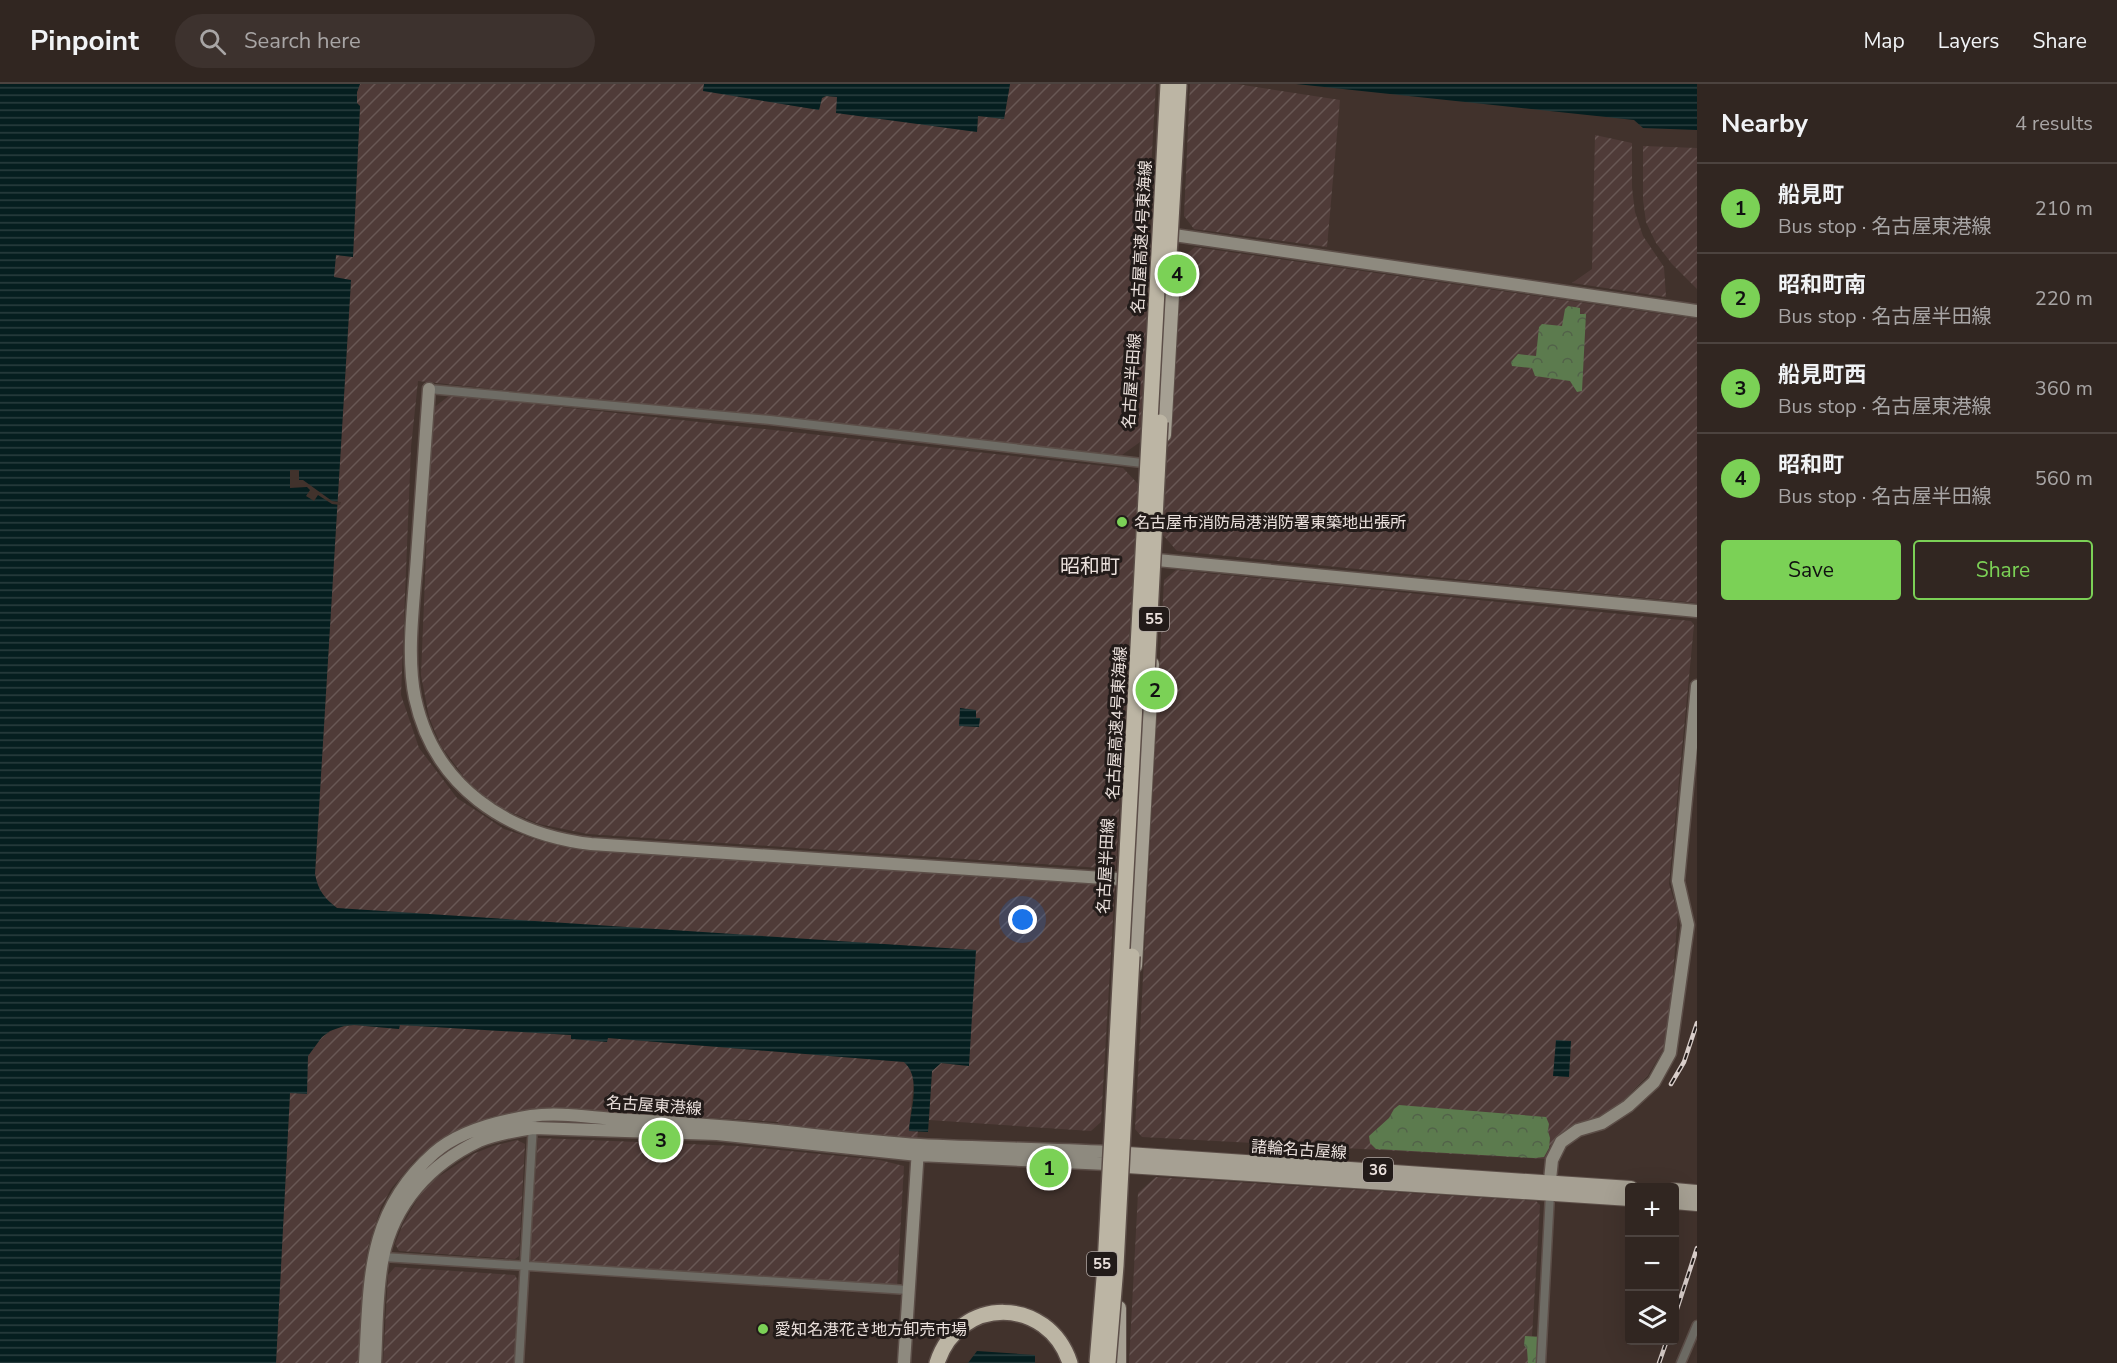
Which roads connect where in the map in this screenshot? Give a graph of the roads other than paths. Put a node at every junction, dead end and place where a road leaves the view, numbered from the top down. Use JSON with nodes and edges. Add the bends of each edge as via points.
{"nodes":[{"id":1,"x":1166,"y":84,"type":"edge"},
{"id":2,"x":1181,"y":84,"type":"edge"},
{"id":3,"x":1174,"y":235,"type":"junction"},
{"id":4,"x":1697,"y":311,"type":"edge"},
{"id":5,"x":429,"y":389,"type":"joint"},
{"id":6,"x":1142,"y":464,"type":"junction"},
{"id":7,"x":1162,"y":464,"type":"junction"},
{"id":8,"x":1157,"y":560,"type":"junction"},
{"id":9,"x":1697,"y":611,"type":"edge"},
{"id":10,"x":1697,"y":686,"type":"edge"},
{"id":11,"x":1121,"y":878,"type":"junction"},
{"id":12,"x":1140,"y":880,"type":"junction"},
{"id":13,"x":533,"y":1122,"type":"junction"},
{"id":14,"x":918,"y":1150,"type":"junction"},
{"id":15,"x":1117,"y":1157,"type":"junction"},
{"id":16,"x":1549,"y":1188,"type":"junction"},
{"id":17,"x":1625,"y":1188,"type":"edge"},
{"id":18,"x":1679,"y":1190,"type":"edge"},
{"id":19,"x":1697,"y":1192,"type":"edge"},
{"id":20,"x":1625,"y":1198,"type":"edge"},
{"id":21,"x":1679,"y":1202,"type":"edge"},
{"id":22,"x":1697,"y":1203,"type":"edge"},
{"id":23,"x":383,"y":1257,"type":"junction"},
{"id":24,"x":1105,"y":1266,"type":"junction"},
{"id":25,"x":525,"y":1267,"type":"junction"},
{"id":26,"x":908,"y":1290,"type":"junction"},
{"id":27,"x":1697,"y":1325,"type":"edge"},
{"id":28,"x":365,"y":1363,"type":"edge"},
{"id":29,"x":375,"y":1363,"type":"edge"},
{"id":30,"x":519,"y":1363,"type":"edge"},
{"id":31,"x":904,"y":1363,"type":"edge"},
{"id":32,"x":937,"y":1363,"type":"edge"},
{"id":33,"x":947,"y":1363,"type":"edge"},
{"id":34,"x":1059,"y":1363,"type":"edge"},
{"id":35,"x":1070,"y":1363,"type":"edge"},
{"id":36,"x":1092,"y":1363,"type":"edge"},
{"id":37,"x":1097,"y":1363,"type":"edge"},
{"id":38,"x":1108,"y":1363,"type":"edge"},
{"id":39,"x":1118,"y":1363,"type":"edge"},
{"id":40,"x":1541,"y":1363,"type":"edge"},
{"id":41,"x":1682,"y":1363,"type":"edge"}],
"edges":[{"from":1,"to":6,"type":"main road","name":"名古屋半田線","number":"55"},
{"from":1,"to":24,"type":"highway","name":"名古屋高速4号東海線","bridge":true},
{"from":2,"to":3,"type":"main road","name":"名古屋半田線","number":"55"},
{"from":2,"to":15,"type":"highway","name":"名古屋高速4号東海線","bridge":true},
{"from":3,"to":4,"type":"street"},
{"from":3,"to":7,"type":"main road","name":"名古屋半田線","number":"55"},
{"from":5,"to":6,"type":"street","via":[[770,420]]},
{"from":5,"to":11,"type":"street","via":[[411,654],[415,698],[438,754],[460,785],[488,809],[528,830],[580,842]]},
{"from":6,"to":7,"type":"street"},
{"from":6,"to":11,"type":"main road","name":"名古屋半田線","number":"55"},
{"from":7,"to":8,"type":"main road","name":"名古屋半田線","number":"55"},
{"from":8,"to":9,"type":"street"},
{"from":8,"to":12,"type":"main road","name":"名古屋半田線","number":"55"},
{"from":10,"to":16,"type":"street","via":[[1678,881],[1688,925],[1670,1053],[1654,1082],[1628,1106],[1561,1142],[1552,1160]]},
{"from":11,"to":12,"type":"street"},
{"from":11,"to":15,"type":"main road","name":"名古屋半田線","number":"55"},
{"from":12,"to":15,"type":"main road","name":"名古屋半田線","number":"55"},
{"from":13,"to":14,"type":"street","name":"名古屋東港線"},
{"from":13,"to":23,"type":"street","name":"名古屋東港線","via":[[479,1141],[431,1173],[402,1207]]},
{"from":13,"to":25,"type":"street"},
{"from":13,"to":28,"type":"street","name":"名古屋東港線","via":[[467,1134],[436,1151],[397,1194],[373,1254]]},
{"from":14,"to":15,"type":"street","name":"名古屋東港線"},
{"from":14,"to":26,"type":"street"},
{"from":15,"to":16,"type":"main road","name":"諸輪名古屋線","number":"36"},
{"from":15,"to":37,"type":"main road","name":"名古屋半田線","number":"55"},
{"from":15,"to":38,"type":"highway","name":"名古屋高速4号東海線","bridge":true},
{"from":15,"to":39,"type":"highway","bridge":true,"via":[[1123,1292]]},
{"from":16,"to":17,"type":"main road","name":"諸輪名古屋線","number":"36"},
{"from":16,"to":20,"type":"main road","name":"諸輪名古屋線","number":"36"},
{"from":16,"to":40,"type":"street"},
{"from":18,"to":19,"type":"main road"},
{"from":21,"to":22,"type":"main road"},
{"from":23,"to":25,"type":"street"},
{"from":23,"to":29,"type":"street","name":"名古屋東港線"},
{"from":24,"to":36,"type":"highway","bridge":true},
{"from":24,"to":37,"type":"highway","name":"名古屋高速4号東海線","bridge":true},
{"from":25,"to":26,"type":"street"},
{"from":25,"to":30,"type":"street"},
{"from":26,"to":31,"type":"street"},
{"from":27,"to":41,"type":"street"},
{"from":32,"to":35,"type":"highway","via":[[949,1339],[965,1323],[1003,1312],[1027,1316],[1048,1328],[1060,1341]]},
{"from":33,"to":34,"type":"highway","via":[[971,1332],[985,1325],[1008,1322],[1038,1333],[1050,1344]]}]}
